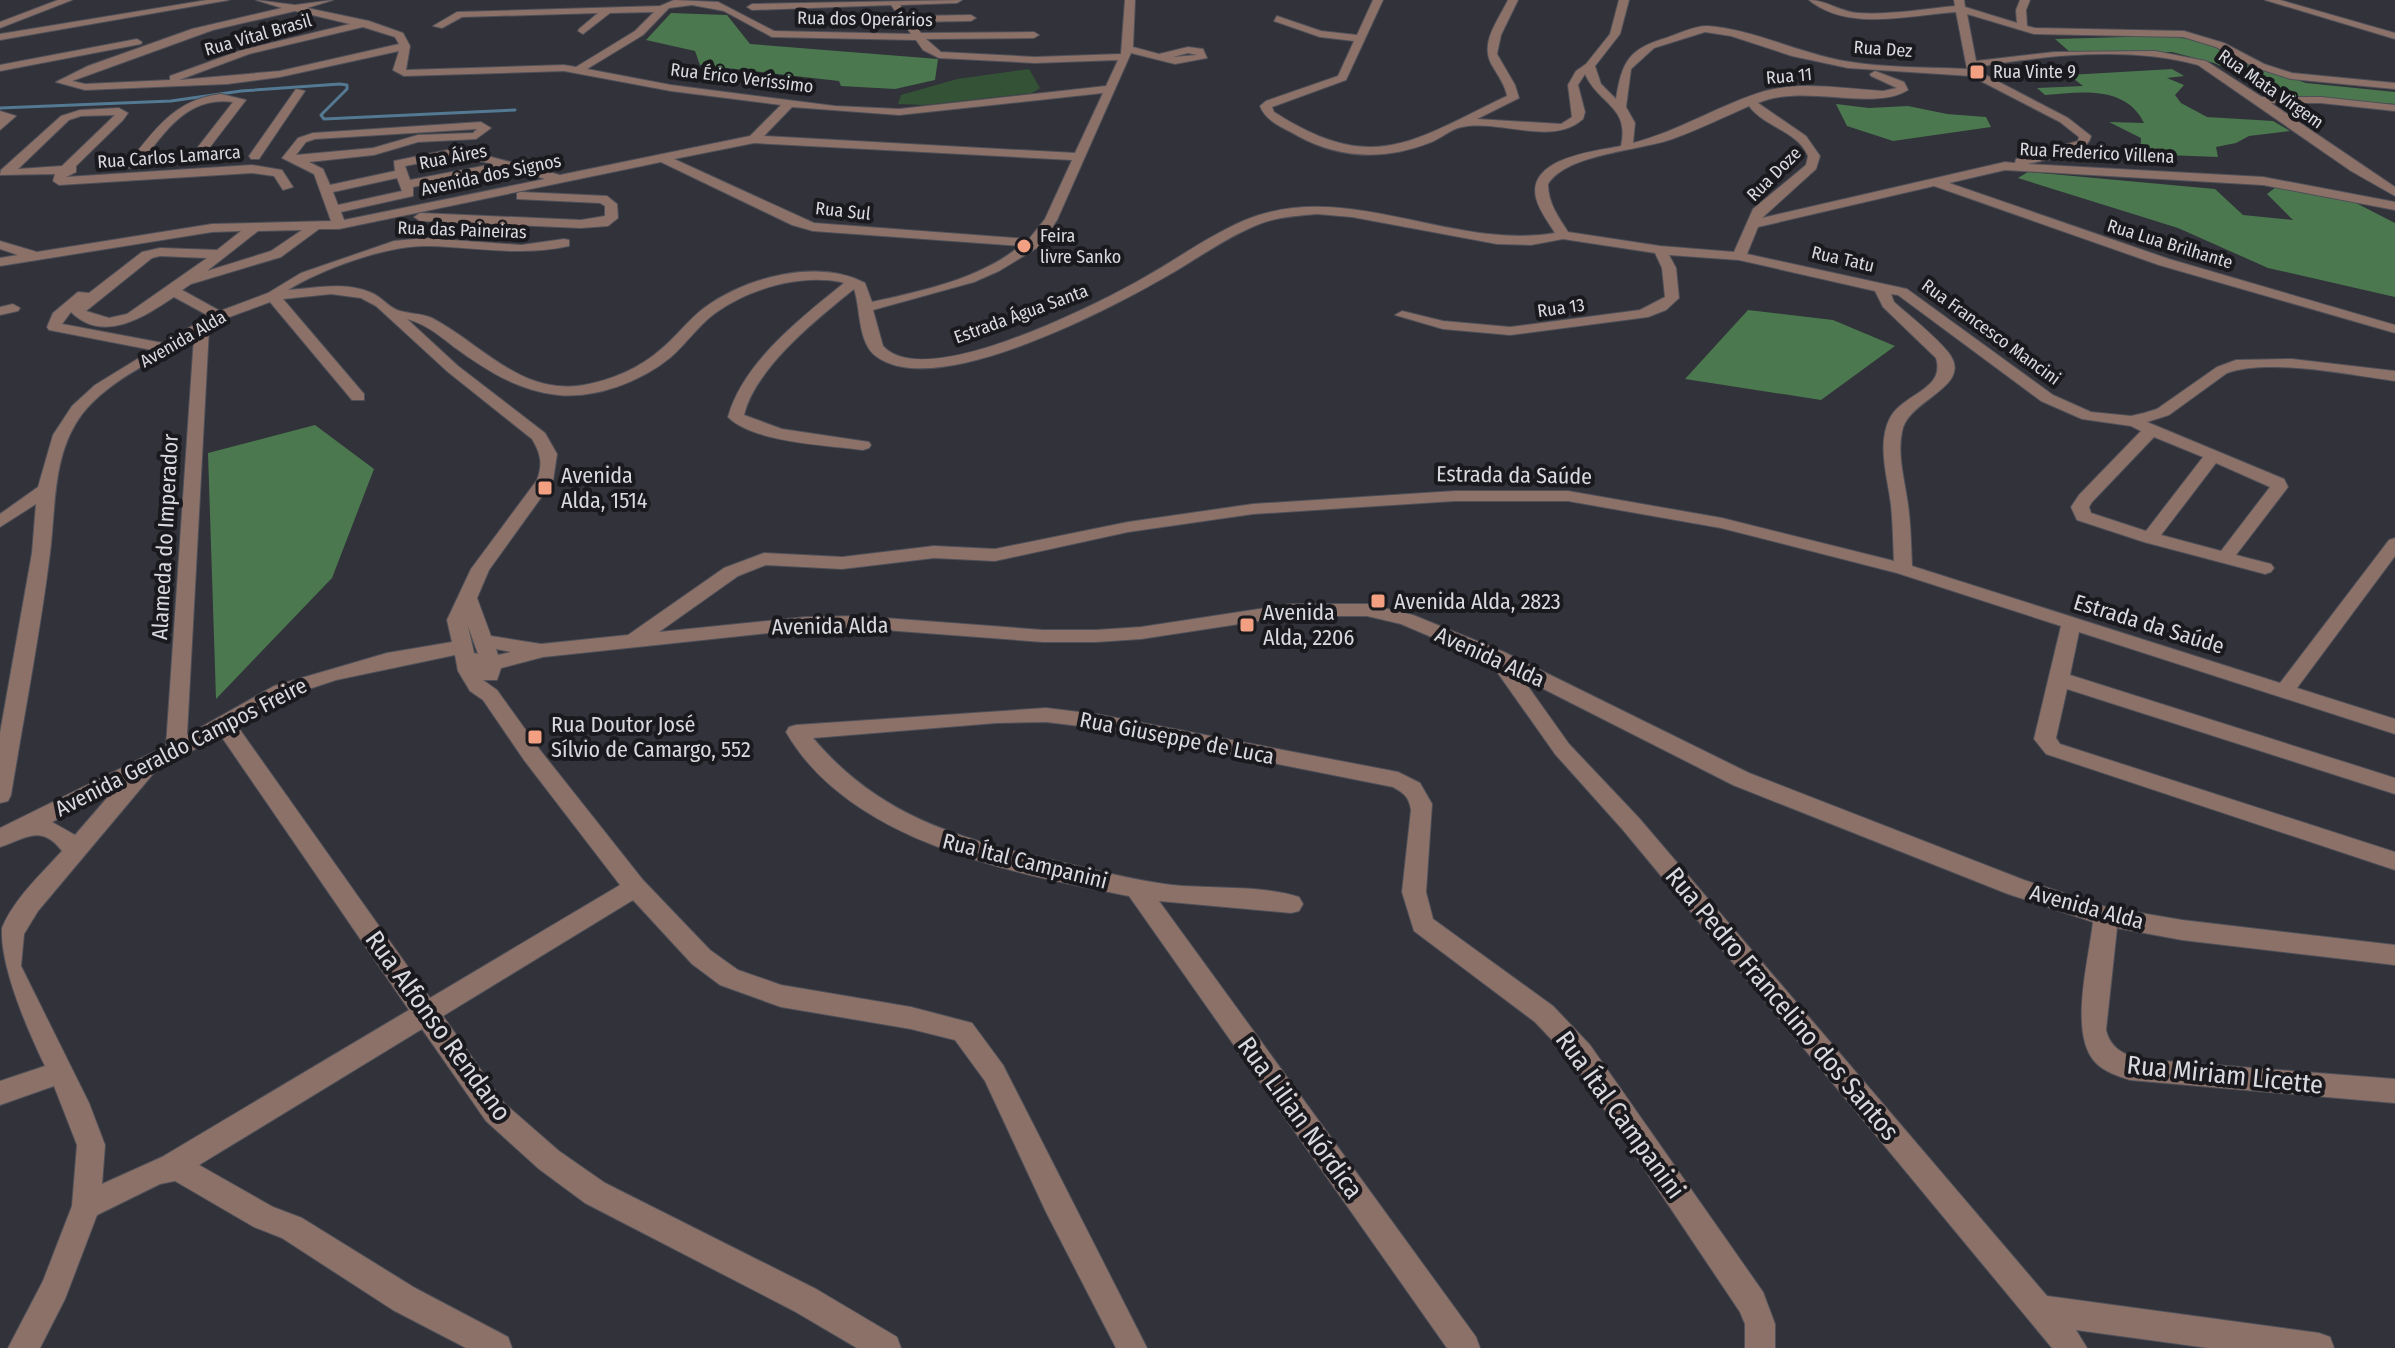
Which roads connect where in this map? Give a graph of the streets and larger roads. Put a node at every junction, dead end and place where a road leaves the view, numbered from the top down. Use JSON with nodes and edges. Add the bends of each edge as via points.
{"nodes":[{"id":1,"x":67,"y":0,"type":"edge"},
{"id":2,"x":224,"y":0,"type":"edge"},
{"id":3,"x":261,"y":0,"type":"edge"},
{"id":4,"x":328,"y":0,"type":"edge"},
{"id":5,"x":957,"y":0,"type":"edge"},
{"id":6,"x":1130,"y":0,"type":"edge"},
{"id":7,"x":1378,"y":0,"type":"edge"},
{"id":8,"x":1513,"y":0,"type":"edge"},
{"id":9,"x":1624,"y":0,"type":"edge"},
{"id":10,"x":1814,"y":0,"type":"edge"},
{"id":11,"x":2025,"y":0,"type":"edge"},
{"id":12,"x":2270,"y":0,"type":"edge"},
{"id":13,"x":893,"y":2,"type":"edge"},
{"id":14,"x":1959,"y":5,"type":"edge"},
{"id":15,"x":842,"y":6,"type":"junction"},
{"id":16,"x":752,"y":7,"type":"dead end"},
{"id":17,"x":795,"y":7,"type":"junction"},
{"id":18,"x":662,"y":9,"type":"junction"},
{"id":19,"x":294,"y":10,"type":"junction"},
{"id":20,"x":0,"y":11,"type":"edge"},
{"id":21,"x":607,"y":11,"type":"junction"},
{"id":22,"x":549,"y":12,"type":"junction"},
{"id":23,"x":500,"y":13,"type":"junction"},
{"id":24,"x":971,"y":18,"type":"dead end"},
{"id":25,"x":905,"y":19,"type":"junction"},
{"id":26,"x":1277,"y":19,"type":"dead end"},
{"id":27,"x":540,"y":22,"type":"dead end"},
{"id":28,"x":366,"y":23,"type":"junction"},
{"id":29,"x":0,"y":25,"type":"edge"},
{"id":30,"x":438,"y":26,"type":"dead end"},
{"id":31,"x":485,"y":27,"type":"dead end"},
{"id":32,"x":853,"y":27,"type":"junction"},
{"id":33,"x":209,"y":29,"type":"junction"},
{"id":34,"x":2022,"y":29,"type":"junction"},
{"id":35,"x":583,"y":31,"type":"dead end"},
{"id":36,"x":805,"y":35,"type":"junction"},
{"id":37,"x":1014,"y":35,"type":"junction"},
{"id":38,"x":1034,"y":35,"type":"dead end"},
{"id":39,"x":917,"y":36,"type":"junction"},
{"id":40,"x":2395,"y":36,"type":"edge"},
{"id":41,"x":0,"y":37,"type":"edge"},
{"id":42,"x":1358,"y":38,"type":"junction"},
{"id":43,"x":405,"y":46,"type":"junction"},
{"id":44,"x":102,"y":49,"type":"junction"},
{"id":45,"x":1126,"y":53,"type":"junction"},
{"id":46,"x":1008,"y":56,"type":"junction"},
{"id":47,"x":1161,"y":57,"type":"dead end"},
{"id":48,"x":119,"y":59,"type":"junction"},
{"id":49,"x":1848,"y":65,"type":"junction"},
{"id":50,"x":1590,"y":66,"type":"junction"},
{"id":51,"x":0,"y":68,"type":"edge"},
{"id":52,"x":580,"y":69,"type":"junction"},
{"id":53,"x":1972,"y":69,"type":"junction"},
{"id":54,"x":160,"y":83,"type":"junction"},
{"id":55,"x":2395,"y":86,"type":"edge"},
{"id":56,"x":1108,"y":89,"type":"junction"},
{"id":57,"x":300,"y":91,"type":"dead end"},
{"id":58,"x":1750,"y":100,"type":"junction"},
{"id":59,"x":2260,"y":100,"type":"junction"},
{"id":60,"x":791,"y":102,"type":"junction"},
{"id":61,"x":1621,"y":106,"type":"junction"},
{"id":62,"x":2395,"y":108,"type":"edge"},
{"id":63,"x":0,"y":114,"type":"edge"},
{"id":64,"x":1460,"y":122,"type":"junction"},
{"id":65,"x":0,"y":127,"type":"edge"},
{"id":66,"x":754,"y":139,"type":"junction"},
{"id":67,"x":1626,"y":148,"type":"junction"},
{"id":68,"x":374,"y":151,"type":"junction"},
{"id":69,"x":255,"y":156,"type":"junction"},
{"id":70,"x":1081,"y":157,"type":"junction"},
{"id":71,"x":662,"y":158,"type":"junction"},
{"id":72,"x":293,"y":159,"type":"junction"},
{"id":73,"x":193,"y":161,"type":"junction"},
{"id":74,"x":506,"y":164,"type":"junction"},
{"id":75,"x":133,"y":165,"type":"junction"},
{"id":76,"x":2005,"y":166,"type":"junction"},
{"id":77,"x":65,"y":169,"type":"junction"},
{"id":78,"x":319,"y":172,"type":"junction"},
{"id":79,"x":4,"y":173,"type":"edge"},
{"id":80,"x":403,"y":179,"type":"junction"},
{"id":81,"x":560,"y":179,"type":"junction"},
{"id":82,"x":1938,"y":183,"type":"junction"},
{"id":83,"x":287,"y":187,"type":"dead end"},
{"id":84,"x":328,"y":189,"type":"junction"},
{"id":85,"x":2395,"y":192,"type":"edge"},
{"id":86,"x":497,"y":194,"type":"junction"},
{"id":87,"x":2395,"y":206,"type":"edge"},
{"id":88,"x":334,"y":210,"type":"junction"},
{"id":89,"x":396,"y":213,"type":"junction"},
{"id":90,"x":1753,"y":224,"type":"junction"},
{"id":91,"x":339,"y":225,"type":"junction"},
{"id":92,"x":256,"y":226,"type":"junction"},
{"id":93,"x":313,"y":228,"type":"junction"},
{"id":94,"x":1563,"y":235,"type":"junction"},
{"id":95,"x":164,"y":237,"type":"junction"},
{"id":96,"x":564,"y":243,"type":"dead end"},
{"id":97,"x":1035,"y":243,"type":"junction"},
{"id":98,"x":1,"y":248,"type":"edge"},
{"id":99,"x":1660,"y":250,"type":"junction"},
{"id":100,"x":218,"y":254,"type":"junction"},
{"id":101,"x":40,"y":256,"type":"junction"},
{"id":102,"x":1739,"y":256,"type":"junction"},
{"id":103,"x":0,"y":262,"type":"edge"},
{"id":104,"x":854,"y":282,"type":"junction"},
{"id":105,"x":175,"y":288,"type":"junction"},
{"id":106,"x":1881,"y":288,"type":"junction"},
{"id":107,"x":273,"y":296,"type":"junction"},
{"id":108,"x":867,"y":307,"type":"junction"},
{"id":109,"x":396,"y":314,"type":"junction"},
{"id":110,"x":1402,"y":315,"type":"dead end"},
{"id":111,"x":219,"y":316,"type":"junction"},
{"id":112,"x":202,"y":326,"type":"junction"},
{"id":113,"x":2395,"y":329,"type":"edge"},
{"id":114,"x":165,"y":348,"type":"junction"},
{"id":115,"x":2395,"y":376,"type":"edge"},
{"id":116,"x":358,"y":397,"type":"dead end"},
{"id":117,"x":2131,"y":421,"type":"junction"},
{"id":118,"x":2151,"y":430,"type":"junction"},
{"id":119,"x":863,"y":445,"type":"dead end"},
{"id":120,"x":2213,"y":455,"type":"junction"},
{"id":121,"x":46,"y":489,"type":"junction"},
{"id":122,"x":0,"y":522,"type":"edge"},
{"id":123,"x":2150,"y":538,"type":"junction"},
{"id":124,"x":2395,"y":544,"type":"edge"},
{"id":125,"x":2226,"y":556,"type":"junction"},
{"id":126,"x":2265,"y":568,"type":"dead end"},
{"id":127,"x":1903,"y":569,"type":"junction"},
{"id":128,"x":468,"y":599,"type":"junction"},
{"id":129,"x":2071,"y":625,"type":"junction"},
{"id":130,"x":484,"y":641,"type":"junction"},
{"id":131,"x":631,"y":642,"type":"junction"},
{"id":132,"x":543,"y":650,"type":"junction"},
{"id":133,"x":462,"y":652,"type":"junction"},
{"id":134,"x":1497,"y":657,"type":"junction"},
{"id":135,"x":491,"y":664,"type":"junction"},
{"id":136,"x":2059,"y":679,"type":"junction"},
{"id":137,"x":2284,"y":692,"type":"junction"},
{"id":138,"x":490,"y":695,"type":"junction"},
{"id":139,"x":225,"y":725,"type":"junction"},
{"id":140,"x":2395,"y":727,"type":"edge"},
{"id":141,"x":796,"y":732,"type":"joint"},
{"id":142,"x":176,"y":750,"type":"junction"},
{"id":143,"x":150,"y":763,"type":"junction"},
{"id":144,"x":2395,"y":786,"type":"edge"},
{"id":145,"x":0,"y":795,"type":"edge"},
{"id":146,"x":24,"y":825,"type":"junction"},
{"id":147,"x":0,"y":838,"type":"edge"},
{"id":148,"x":74,"y":852,"type":"junction"},
{"id":149,"x":2395,"y":861,"type":"edge"},
{"id":150,"x":635,"y":887,"type":"junction"},
{"id":151,"x":1136,"y":888,"type":"junction"},
{"id":152,"x":1291,"y":904,"type":"dead end"},
{"id":153,"x":2106,"y":917,"type":"junction"},
{"id":154,"x":1422,"y":924,"type":"joint"},
{"id":155,"x":2395,"y":955,"type":"edge"},
{"id":156,"x":425,"y":1012,"type":"junction"},
{"id":157,"x":61,"y":1072,"type":"junction"},
{"id":158,"x":2395,"y":1091,"type":"edge"},
{"id":159,"x":0,"y":1093,"type":"edge"},
{"id":160,"x":171,"y":1167,"type":"junction"},
{"id":161,"x":86,"y":1206,"type":"junction"},
{"id":162,"x":2041,"y":1310,"type":"junction"},
{"id":163,"x":28,"y":1346,"type":"edge"},
{"id":164,"x":497,"y":1348,"type":"edge"},
{"id":165,"x":886,"y":1348,"type":"edge"},
{"id":166,"x":1132,"y":1348,"type":"edge"},
{"id":167,"x":1465,"y":1348,"type":"edge"},
{"id":168,"x":1760,"y":1348,"type":"edge"},
{"id":169,"x":2072,"y":1348,"type":"edge"},
{"id":170,"x":2319,"y":1348,"type":"edge"}],
"edges":[{"from":1,"to":20,"type":"street"},
{"from":1,"to":29,"type":"street"},
{"from":2,"to":41,"type":"street"},
{"from":3,"to":19,"type":"street"},
{"from":4,"to":19,"type":"street"},
{"from":5,"to":13,"type":"street"},
{"from":6,"to":45,"type":"street"},
{"from":7,"to":42,"type":"street"},
{"from":8,"to":64,"type":"street","via":[[1492,47],[1513,98]]},
{"from":9,"to":50,"type":"street","via":[[1615,34]]},
{"from":10,"to":14,"type":"street","via":[[1846,15]]},
{"from":11,"to":34,"type":"street"},
{"from":12,"to":40,"type":"street"},
{"from":13,"to":15,"type":"street"},
{"from":13,"to":25,"type":"street"},
{"from":14,"to":34,"type":"street"},
{"from":14,"to":53,"type":"street"},
{"from":15,"to":17,"type":"street"},
{"from":15,"to":32,"type":"street"},
{"from":16,"to":17,"type":"street"},
{"from":17,"to":36,"type":"street"},
{"from":18,"to":21,"type":"street","name":"Rua dos Operários"},
{"from":18,"to":36,"type":"street","name":"Rua dos Operários","via":[[675,2],[713,2],[733,8],[765,32]]},
{"from":18,"to":52,"type":"street","via":[[628,41]]},
{"from":19,"to":28,"type":"street"},
{"from":19,"to":33,"type":"street"},
{"from":21,"to":22,"type":"street","name":"Rua dos Operários"},
{"from":21,"to":35,"type":"street"},
{"from":22,"to":23,"type":"street","name":"Rua dos Operários"},
{"from":22,"to":27,"type":"street"},
{"from":23,"to":30,"type":"street","name":"Rua dos Operários","via":[[451,17]]},
{"from":23,"to":31,"type":"street"},
{"from":24,"to":25,"type":"street"},
{"from":25,"to":39,"type":"street"},
{"from":26,"to":42,"type":"street","via":[[1320,34]]},
{"from":28,"to":43,"type":"street","via":[[399,35]]},
{"from":28,"to":54,"type":"street","name":"Rua Vital Brasil","via":[[246,52]]},
{"from":32,"to":36,"type":"street","name":"Rua dos Operários"},
{"from":32,"to":39,"type":"street","name":"Rua dos Operários"},
{"from":33,"to":44,"type":"street"},
{"from":33,"to":48,"type":"street"},
{"from":34,"to":55,"type":"street","via":[[2184,34],[2291,76]]},
{"from":37,"to":38,"type":"street","name":"Rua dos Operários"},
{"from":37,"to":39,"type":"street","name":"Rua dos Operários"},
{"from":37,"to":46,"type":"street"},
{"from":39,"to":46,"type":"street","via":[[939,55]]},
{"from":42,"to":64,"type":"street","via":[[1339,81],[1270,103],[1269,114],[1324,145],[1363,153],[1413,146]]},
{"from":43,"to":52,"type":"street","name":"Rua Érico Veríssimo","via":[[398,70],[404,73]]},
{"from":43,"to":54,"type":"street","via":[[268,76]]},
{"from":44,"to":48,"type":"street","via":[[124,50]]},
{"from":44,"to":51,"type":"street"},
{"from":45,"to":46,"type":"street","via":[[1035,60]]},
{"from":45,"to":47,"type":"street"},
{"from":45,"to":56,"type":"street"},
{"from":48,"to":54,"type":"street","via":[[65,79],[62,85]]},
{"from":49,"to":53,"type":"street","name":"Rua Dez"},
{"from":49,"to":58,"type":"street","name":"Rua 11","via":[[1893,80],[1903,90],[1780,92]]},
{"from":49,"to":61,"type":"street","name":"Rua Dez","via":[[1704,29],[1650,46],[1635,57],[1626,69]]},
{"from":50,"to":61,"type":"street","via":[[1593,82]]},
{"from":50,"to":64,"type":"street","via":[[1573,85],[1579,112],[1573,124],[1550,128]]},
{"from":52,"to":60,"type":"street","name":"Rua Érico Veríssimo","via":[[655,85]]},
{"from":53,"to":59,"type":"street","name":"Rua Mata Virgem","via":[[2025,57],[2169,55],[2214,69]]},
{"from":53,"to":76,"type":"street","name":"Rua Dez","via":[[2085,136],[2078,147]]},
{"from":56,"to":60,"type":"street","name":"Rua Érico Veríssimo","via":[[899,112]]},
{"from":56,"to":70,"type":"street"},
{"from":57,"to":69,"type":"street"},
{"from":58,"to":67,"type":"street","name":"Rua 11","via":[[1702,125]]},
{"from":58,"to":90,"type":"street","name":"Rua Doze","via":[[1762,117],[1807,141],[1816,157],[1758,212]]},
{"from":59,"to":62,"type":"street"},
{"from":59,"to":85,"type":"street","name":"Rua Mata Virgem"},
{"from":60,"to":66,"type":"street"},
{"from":61,"to":67,"type":"street","via":[[1631,127]]},
{"from":63,"to":65,"type":"street","via":[[10,116]]},
{"from":66,"to":70,"type":"street","name":"Avenida dos Signos"},
{"from":66,"to":71,"type":"street","name":"Avenida dos Signos"},
{"from":67,"to":94,"type":"street","via":[[1576,160],[1546,175],[1543,198]]},
{"from":68,"to":72,"type":"street","name":"Rua Carlos Lamarca"},
{"from":68,"to":72,"type":"street","via":[[418,139],[476,136],[485,128],[313,136],[302,140]]},
{"from":68,"to":78,"type":"street","via":[[369,160]]},
{"from":69,"to":72,"type":"street","name":"Rua Carlos Lamarca"},
{"from":69,"to":73,"type":"street","name":"Rua Carlos Lamarca"},
{"from":70,"to":97,"type":"street"},
{"from":71,"to":81,"type":"street","name":"Avenida dos Signos"},
{"from":71,"to":97,"type":"street","name":"Rua Sul","via":[[813,227]]},
{"from":72,"to":78,"type":"street"},
{"from":73,"to":75,"type":"street","name":"Rua Carlos Lamarca"},
{"from":73,"to":75,"type":"street","via":[[240,100],[184,106]]},
{"from":74,"to":80,"type":"street","name":"Rua Áires"},
{"from":74,"to":80,"type":"street","via":[[457,152]]},
{"from":74,"to":81,"type":"street"},
{"from":75,"to":77,"type":"street","name":"Rua Carlos Lamarca"},
{"from":76,"to":82,"type":"street","name":"Rua Frederico Villena"},
{"from":76,"to":87,"type":"street","name":"Rua Frederico Villena","via":[[2230,178]]},
{"from":77,"to":79,"type":"street","name":"Rua Carlos Lamarca"},
{"from":77,"to":79,"type":"street","via":[[122,113],[65,118]]},
{"from":77,"to":83,"type":"street","name":"Rua Carlos Lamarca","via":[[59,181],[269,170]]},
{"from":78,"to":84,"type":"street"},
{"from":80,"to":84,"type":"street"},
{"from":80,"to":88,"type":"street"},
{"from":81,"to":86,"type":"street","name":"Avenida dos Signos"},
{"from":82,"to":90,"type":"street","name":"Rua Frederico Villena"},
{"from":82,"to":113,"type":"street","name":"Rua Lua Brilhante","via":[[2145,256]]},
{"from":84,"to":88,"type":"street"},
{"from":86,"to":89,"type":"street","name":"Avenida dos Signos"},
{"from":86,"to":89,"type":"street","via":[[603,199],[613,208],[612,218],[566,224]]},
{"from":88,"to":91,"type":"street"},
{"from":89,"to":91,"type":"street","name":"Avenida dos Signos"},
{"from":90,"to":102,"type":"street","name":"Rua Doze"},
{"from":91,"to":93,"type":"street","name":"Avenida dos Signos"},
{"from":92,"to":93,"type":"street","name":"Avenida dos Signos"},
{"from":92,"to":95,"type":"street","name":"Avenida dos Signos"},
{"from":92,"to":100,"type":"street"},
{"from":93,"to":105,"type":"street","via":[[276,254]]},
{"from":94,"to":99,"type":"street","name":"Rua Tatu"},
{"from":94,"to":108,"type":"street","name":"Estrada Água Santa","via":[[1518,242],[1361,215],[1282,213],[1240,228],[1080,318],[926,366],[906,365],[878,351]]},
{"from":95,"to":101,"type":"street"},
{"from":95,"to":114,"type":"street","name":"Avenida dos Signos","via":[[71,304],[54,327]]},
{"from":96,"to":107,"type":"street","name":"Rua das Paineiras","via":[[514,251],[390,245],[305,276]]},
{"from":97,"to":108,"type":"street","via":[[974,276]]},
{"from":98,"to":101,"type":"street"},
{"from":99,"to":102,"type":"street","name":"Rua Tatu"},
{"from":99,"to":110,"type":"street","name":"Rua 13","via":[[1669,268],[1672,298],[1643,314],[1533,331],[1443,325]]},
{"from":100,"to":105,"type":"street"},
{"from":100,"to":105,"type":"street","via":[[147,255],[78,312],[120,322]]},
{"from":101,"to":103,"type":"street"},
{"from":102,"to":106,"type":"street","name":"Rua Tatu"},
{"from":104,"to":108,"type":"street","name":"Estrada Água Santa"},
{"from":104,"to":109,"type":"street","via":[[807,274],[740,296],[702,316],[650,365],[596,387],[565,392],[541,390],[503,375],[421,316]]},
{"from":104,"to":119,"type":"street","via":[[791,336],[743,396],[736,417],[768,430]]},
{"from":105,"to":111,"type":"street"},
{"from":106,"to":117,"type":"street","name":"Rua Francesco Mancini","via":[[1902,292],[2067,409]]},
{"from":106,"to":127,"type":"street","name":"Rua Tatu","via":[[1888,304],[1948,367],[1939,385],[1897,417],[1894,447]]},
{"from":107,"to":109,"type":"street","name":"Avenida Alda","via":[[331,290],[364,294]]},
{"from":107,"to":111,"type":"street","name":"Avenida Alda"},
{"from":107,"to":116,"type":"street"},
{"from":109,"to":128,"type":"street","name":"Avenida Alda","via":[[453,369],[539,436],[549,454],[545,481],[480,569]]},
{"from":111,"to":112,"type":"street","name":"Avenida Alda"},
{"from":112,"to":114,"type":"street","name":"Avenida Alda"},
{"from":112,"to":142,"type":"street","name":"Alameda do Imperador"},
{"from":114,"to":121,"type":"street","name":"Avenida Alda","via":[[100,388],[78,409],[61,435]]},
{"from":115,"to":117,"type":"street","name":"Rua Francesco Mancini","via":[[2292,364],[2236,365],[2163,412]]},
{"from":117,"to":118,"type":"street"},
{"from":118,"to":120,"type":"street"},
{"from":118,"to":123,"type":"street","via":[[2080,507],[2090,520]]},
{"from":120,"to":123,"type":"street"},
{"from":120,"to":125,"type":"street","via":[[2279,487]]},
{"from":121,"to":122,"type":"street"},
{"from":121,"to":145,"type":"street","name":"Avenida Alda","via":[[41,553]]},
{"from":123,"to":125,"type":"street"},
{"from":124,"to":137,"type":"street"},
{"from":125,"to":126,"type":"street"},
{"from":127,"to":129,"type":"street","name":"Estrada da Saúde"},
{"from":127,"to":131,"type":"street","name":"Estrada da Saúde","via":[[1605,500],[1511,494],[1424,497],[1197,515],[995,555],[934,552],[842,563],[764,559],[731,572]]},
{"from":128,"to":130,"type":"street"},
{"from":128,"to":133,"type":"street","name":"Avenida Alda","via":[[457,620]]},
{"from":129,"to":136,"type":"street"},
{"from":129,"to":137,"type":"street","name":"Estrada da Saúde"},
{"from":130,"to":132,"type":"street","name":"Avenida Alda"},
{"from":130,"to":135,"type":"street"},
{"from":131,"to":132,"type":"street","name":"Avenida Alda"},
{"from":131,"to":134,"type":"street","name":"Avenida Alda","via":[[858,622],[1096,636],[1328,608],[1406,619]]},
{"from":132,"to":135,"type":"street","name":"Avenida Alda"},
{"from":133,"to":135,"type":"street","name":"Avenida Alda"},
{"from":133,"to":138,"type":"street","via":[[477,686]]},
{"from":133,"to":139,"type":"street","name":"Avenida Geraldo Campos Freire","via":[[331,674],[281,691]]},
{"from":134,"to":153,"type":"street","name":"Avenida Alda","via":[[1766,790]]},
{"from":134,"to":162,"type":"street","name":"Rua Pedro Francelino dos Santos","via":[[1562,749]]},
{"from":135,"to":138,"type":"street"},
{"from":136,"to":144,"type":"street"},
{"from":136,"to":149,"type":"street","via":[[2045,739],[2053,749]]},
{"from":137,"to":140,"type":"street","name":"Estrada da Saúde"},
{"from":138,"to":150,"type":"street"},
{"from":139,"to":142,"type":"street","name":"Avenida Geraldo Campos Freire"},
{"from":139,"to":156,"type":"street","name":"Rua Alfonso Rendano"},
{"from":141,"to":151,"type":"street","name":"Rua Ítal Campanini","via":[[819,763],[869,803],[915,830],[959,848]]},
{"from":141,"to":154,"type":"street","name":"Rua Giuseppe de Luca","via":[[1046,715],[1398,780],[1421,798],[1414,892]]},
{"from":142,"to":143,"type":"street","name":"Avenida Geraldo Campos Freire"},
{"from":143,"to":146,"type":"street","name":"Avenida Geraldo Campos Freire"},
{"from":143,"to":148,"type":"street"},
{"from":146,"to":147,"type":"street","name":"Avenida Geraldo Campos Freire"},
{"from":146,"to":148,"type":"street","via":[[60,832]]},
{"from":148,"to":157,"type":"street","via":[[12,932],[9,966]]},
{"from":150,"to":156,"type":"street"},
{"from":150,"to":166,"type":"street","via":[[701,957],[729,978],[781,996],[963,1031],[994,1073]]},
{"from":151,"to":152,"type":"street","name":"Rua Ítal Campanini"},
{"from":151,"to":167,"type":"street","name":"Rua Lilian Nórdica"},
{"from":153,"to":155,"type":"street","name":"Avenida Alda"},
{"from":153,"to":158,"type":"street","name":"Rua Miriam Licette","via":[[2093,1030],[2095,1044],[2119,1065],[2139,1071]]},
{"from":154,"to":168,"type":"street","name":"Rua Ítal Campanini","via":[[1544,1014],[1581,1053],[1752,1303],[1760,1324]]},
{"from":156,"to":160,"type":"street"},
{"from":156,"to":165,"type":"street","name":"Rua Alfonso Rendano","via":[[495,1112],[549,1160],[595,1193],[805,1300]]},
{"from":157,"to":159,"type":"street"},
{"from":157,"to":161,"type":"street","via":[[91,1145]]},
{"from":160,"to":161,"type":"street"},
{"from":160,"to":164,"type":"street","via":[[292,1228],[404,1299]]},
{"from":161,"to":163,"type":"street"},
{"from":162,"to":169,"type":"street","name":"Rua Pedro Francelino dos Santos"},
{"from":162,"to":170,"type":"street"}]}
